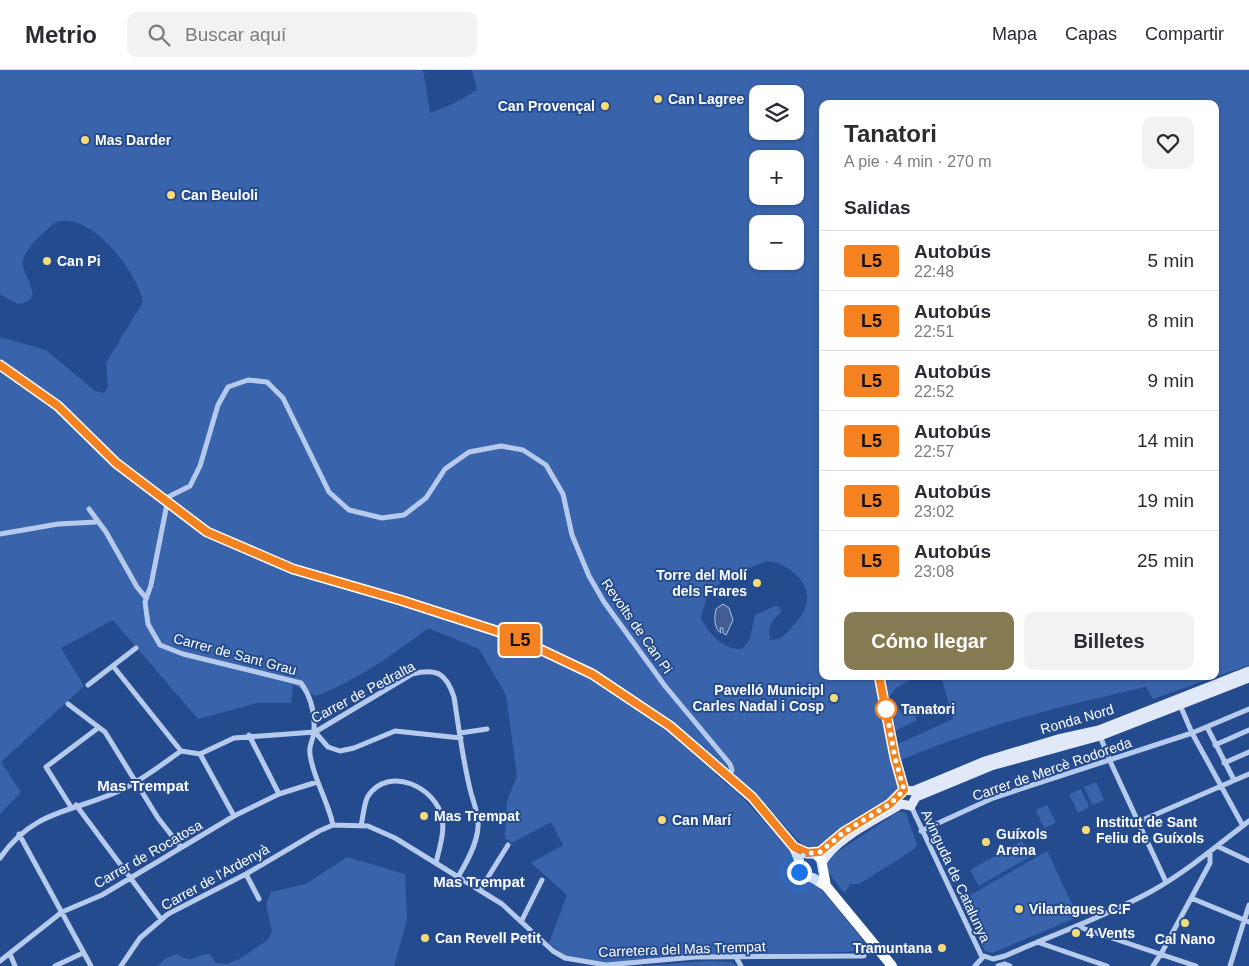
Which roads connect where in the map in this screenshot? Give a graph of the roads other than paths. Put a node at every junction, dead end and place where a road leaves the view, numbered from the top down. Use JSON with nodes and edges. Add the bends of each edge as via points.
{"nodes":[{"id":1,"x":0,"y":365,"type":"edge"},
{"id":2,"x":165,"y":502,"type":"junction"},
{"id":3,"x":89,"y":509,"type":"dead end"},
{"id":4,"x":97,"y":522,"type":"junction"},
{"id":5,"x":0,"y":534,"type":"edge"},
{"id":6,"x":146,"y":598,"type":"junction"},
{"id":7,"x":136,"y":648,"type":"dead end"},
{"id":8,"x":113,"y":666,"type":"junction"},
{"id":9,"x":1249,"y":671,"type":"edge"},
{"id":10,"x":1249,"y":678,"type":"edge"},
{"id":11,"x":879,"y":680,"type":"edge"},
{"id":12,"x":88,"y":685,"type":"dead end"},
{"id":13,"x":68,"y":704,"type":"dead end"},
{"id":14,"x":1180,"y":705,"type":"junction"},
{"id":15,"x":1249,"y":709,"type":"edge"},
{"id":16,"x":1207,"y":727,"type":"junction"},
{"id":17,"x":98,"y":728,"type":"junction"},
{"id":18,"x":486,"y":729,"type":"dead end"},
{"id":19,"x":1249,"y":730,"type":"edge"},
{"id":20,"x":315,"y":732,"type":"junction"},
{"id":21,"x":1192,"y":734,"type":"junction"},
{"id":22,"x":249,"y":735,"type":"junction"},
{"id":23,"x":460,"y":736,"type":"junction"},
{"id":24,"x":1100,"y":736,"type":"junction"},
{"id":25,"x":1215,"y":745,"type":"junction"},
{"id":26,"x":181,"y":751,"type":"junction"},
{"id":27,"x":1249,"y":752,"type":"edge"},
{"id":28,"x":200,"y":754,"type":"junction"},
{"id":29,"x":1110,"y":761,"type":"junction"},
{"id":30,"x":1224,"y":763,"type":"junction"},
{"id":31,"x":1248,"y":776,"type":"edge"},
{"id":32,"x":729,"y":777,"type":"junction"},
{"id":33,"x":1234,"y":780,"type":"junction"},
{"id":34,"x":136,"y":782,"type":"junction"},
{"id":35,"x":317,"y":782,"type":"junction"},
{"id":36,"x":1220,"y":787,"type":"junction"},
{"id":37,"x":279,"y":794,"type":"junction"},
{"id":38,"x":907,"y":797,"type":"junction"},
{"id":39,"x":74,"y":806,"type":"junction"},
{"id":40,"x":234,"y":816,"type":"junction"},
{"id":41,"x":1249,"y":821,"type":"edge"},
{"id":42,"x":1138,"y":822,"type":"junction"},
{"id":43,"x":333,"y":825,"type":"junction"},
{"id":44,"x":361,"y":826,"type":"junction"},
{"id":45,"x":1243,"y":826,"type":"junction"},
{"id":46,"x":921,"y":831,"type":"junction"},
{"id":47,"x":19,"y":834,"type":"junction"},
{"id":48,"x":508,"y":845,"type":"dead end"},
{"id":49,"x":180,"y":846,"type":"junction"},
{"id":50,"x":794,"y":847,"type":"junction"},
{"id":51,"x":1219,"y":847,"type":"junction"},
{"id":52,"x":811,"y":853,"type":"junction"},
{"id":53,"x":1210,"y":853,"type":"junction"},
{"id":54,"x":0,"y":858,"type":"edge"},
{"id":55,"x":799,"y":860,"type":"junction"},
{"id":56,"x":1249,"y":861,"type":"edge"},
{"id":57,"x":436,"y":863,"type":"junction"},
{"id":58,"x":822,"y":866,"type":"junction"},
{"id":59,"x":246,"y":874,"type":"junction"},
{"id":60,"x":458,"y":877,"type":"junction"},
{"id":61,"x":130,"y":878,"type":"junction"},
{"id":62,"x":813,"y":878,"type":"junction"},
{"id":63,"x":542,"y":880,"type":"dead end"},
{"id":64,"x":1166,"y":882,"type":"junction"},
{"id":65,"x":826,"y":886,"type":"junction"},
{"id":66,"x":480,"y":890,"type":"junction"},
{"id":67,"x":1191,"y":898,"type":"junction"},
{"id":68,"x":259,"y":900,"type":"dead end"},
{"id":69,"x":1249,"y":905,"type":"edge"},
{"id":70,"x":62,"y":912,"type":"junction"},
{"id":71,"x":161,"y":919,"type":"junction"},
{"id":72,"x":522,"y":920,"type":"junction"},
{"id":73,"x":1246,"y":921,"type":"edge"},
{"id":74,"x":1076,"y":926,"type":"junction"},
{"id":75,"x":1036,"y":942,"type":"junction"},
{"id":76,"x":84,"y":953,"type":"junction"},
{"id":77,"x":10,"y":954,"type":"junction"},
{"id":78,"x":1161,"y":954,"type":"junction"},
{"id":79,"x":864,"y":956,"type":"dead end"},
{"id":80,"x":982,"y":956,"type":"junction"},
{"id":81,"x":1005,"y":956,"type":"junction"},
{"id":82,"x":736,"y":957,"type":"junction"},
{"id":83,"x":993,"y":958,"type":"junction"},
{"id":84,"x":0,"y":961,"type":"edge"},
{"id":85,"x":976,"y":965,"type":"edge"},
{"id":86,"x":16,"y":966,"type":"edge"},
{"id":87,"x":55,"y":966,"type":"edge"},
{"id":88,"x":91,"y":966,"type":"edge"},
{"id":89,"x":121,"y":966,"type":"edge"},
{"id":90,"x":741,"y":966,"type":"edge"},
{"id":91,"x":892,"y":966,"type":"edge"},
{"id":92,"x":996,"y":966,"type":"edge"},
{"id":93,"x":1010,"y":966,"type":"edge"},
{"id":94,"x":1107,"y":966,"type":"edge"},
{"id":95,"x":1153,"y":966,"type":"edge"},
{"id":96,"x":1196,"y":966,"type":"edge"},
{"id":97,"x":1230,"y":966,"type":"edge"}],
"edges":[{"from":1,"to":2,"type":"main road","via":[[58,406],[116,463]]},
{"from":2,"to":6,"type":"street","name":"Carrer de Sant Grau"},
{"from":2,"to":32,"type":"main road","via":[[207,532],[293,569],[512,636],[592,674],[670,726]]},
{"from":2,"to":32,"type":"street","name":"Revolts de Can Pi","via":[[190,486],[200,466],[218,405],[228,388],[248,380],[267,382],[283,398],[329,492],[349,510],[382,518],[404,515],[426,498],[445,469],[469,452],[501,446],[523,450],[546,465],[563,494],[572,536],[604,602],[665,686],[730,764]]},
{"from":3,"to":4,"type":"street"},
{"from":4,"to":5,"type":"street","via":[[58,524]]},
{"from":4,"to":6,"type":"street"},
{"from":6,"to":20,"type":"street","name":"Carrer de Sant Grau","via":[[148,624],[160,645],[183,654],[302,683],[310,696]]},
{"from":7,"to":8,"type":"street"},
{"from":8,"to":12,"type":"street"},
{"from":8,"to":26,"type":"street"},
{"from":9,"to":38,"type":"street","name":"Ronda Nord","via":[[1099,730],[985,761]]},
{"from":10,"to":14,"type":"street","name":"Ronda Nord"},
{"from":11,"to":38,"type":"street","name":"Avinguda de Catalunya","via":[[895,758]]},
{"from":13,"to":17,"type":"street"},
{"from":14,"to":21,"type":"street"},
{"from":14,"to":24,"type":"street","name":"Ronda Nord"},
{"from":15,"to":16,"type":"street","name":"Carrer de Mercè Rodoreda"},
{"from":16,"to":21,"type":"street","name":"Carrer de Mercè Rodoreda"},
{"from":16,"to":25,"type":"street"},
{"from":17,"to":34,"type":"street","via":[[105,732]]},
{"from":17,"to":39,"type":"street","via":[[46,767]]},
{"from":18,"to":23,"type":"street"},
{"from":19,"to":25,"type":"street"},
{"from":20,"to":22,"type":"street","name":"Carrer de Pedralta"},
{"from":20,"to":23,"type":"street","via":[[328,747],[340,751],[395,731]]},
{"from":20,"to":23,"type":"street","name":"Carrer de Pedralta","via":[[412,674],[425,671],[443,675],[450,683]]},
{"from":20,"to":35,"type":"street","name":"Carrer de Sant Grau","via":[[309,745]]},
{"from":21,"to":29,"type":"street","name":"Carrer de Mercè Rodoreda"},
{"from":21,"to":36,"type":"street"},
{"from":22,"to":28,"type":"street","name":"Carrer de Pedralta","via":[[220,743]]},
{"from":22,"to":37,"type":"street"},
{"from":23,"to":60,"type":"street","name":"Carrer de Pedralta","via":[[478,827],[467,862]]},
{"from":24,"to":29,"type":"street"},
{"from":24,"to":38,"type":"street","name":"Ronda Nord","via":[[991,766]]},
{"from":25,"to":30,"type":"street"},
{"from":26,"to":28,"type":"street"},
{"from":26,"to":34,"type":"street"},
{"from":27,"to":30,"type":"street"},
{"from":28,"to":40,"type":"street"},
{"from":29,"to":42,"type":"street"},
{"from":29,"to":46,"type":"street","name":"Carrer de Mercè Rodoreda","via":[[993,798]]},
{"from":30,"to":33,"type":"street"},
{"from":31,"to":33,"type":"street"},
{"from":32,"to":50,"type":"main road","via":[[752,797]]},
{"from":33,"to":36,"type":"street"},
{"from":34,"to":39,"type":"street"},
{"from":34,"to":49,"type":"street"},
{"from":35,"to":37,"type":"street","name":"Carrer de Rocatosa"},
{"from":35,"to":43,"type":"street","name":"Carrer de Sant Grau","via":[[329,806]]},
{"from":36,"to":42,"type":"street"},
{"from":36,"to":45,"type":"street"},
{"from":37,"to":40,"type":"street","name":"Carrer de Rocatosa"},
{"from":38,"to":46,"type":"street","name":"Avinguda de Catalunya"},
{"from":38,"to":52,"type":"street","name":"Ronda Nord"},
{"from":38,"to":58,"type":"street","name":"Ronda Nord","via":[[826,854]]},
{"from":39,"to":47,"type":"street"},
{"from":39,"to":61,"type":"street"},
{"from":40,"to":49,"type":"street","name":"Carrer de Rocatosa"},
{"from":41,"to":45,"type":"street"},
{"from":42,"to":64,"type":"street"},
{"from":43,"to":44,"type":"street","name":"Carretera del Mas Trempat"},
{"from":43,"to":59,"type":"street","name":"Carrer de l'Ardenyà"},
{"from":44,"to":57,"type":"street","name":"Carretera del Mas Trempat","via":[[381,830]]},
{"from":44,"to":57,"type":"street","via":[[368,797],[377,788],[394,780],[410,783],[431,796],[443,818]]},
{"from":45,"to":51,"type":"street"},
{"from":46,"to":80,"type":"street","name":"Avinguda de Catalunya"},
{"from":47,"to":54,"type":"street"},
{"from":47,"to":70,"type":"street"},
{"from":48,"to":66,"type":"street"},
{"from":49,"to":61,"type":"street","name":"Carrer de Rocatosa"},
{"from":50,"to":52,"type":"main road"},
{"from":50,"to":55,"type":"main road"},
{"from":51,"to":53,"type":"street"},
{"from":51,"to":56,"type":"street"},
{"from":52,"to":55,"type":"main road"},
{"from":52,"to":58,"type":"main road"},
{"from":53,"to":64,"type":"street"},
{"from":53,"to":67,"type":"street","via":[[1210,862]]},
{"from":55,"to":62,"type":"main road","via":[[798,868],[802,875]]},
{"from":57,"to":60,"type":"street","name":"Carretera del Mas Trempat"},
{"from":58,"to":62,"type":"main road"},
{"from":58,"to":65,"type":"main road"},
{"from":59,"to":68,"type":"street"},
{"from":59,"to":71,"type":"street","name":"Carrer de l'Ardenyà"},
{"from":60,"to":66,"type":"street","name":"Carretera del Mas Trempat"},
{"from":61,"to":70,"type":"street","name":"Carrer de Rocatosa"},
{"from":61,"to":71,"type":"street"},
{"from":62,"to":65,"type":"main road"},
{"from":63,"to":72,"type":"street"},
{"from":64,"to":74,"type":"street","via":[[1119,908]]},
{"from":65,"to":91,"type":"main road"},
{"from":66,"to":72,"type":"street","name":"Carretera del Mas Trempat"},
{"from":67,"to":73,"type":"street"},
{"from":67,"to":78,"type":"street"},
{"from":69,"to":73,"type":"street"},
{"from":70,"to":76,"type":"street"},
{"from":70,"to":77,"type":"street","name":"Carrer de Rocatosa"},
{"from":71,"to":89,"type":"street","name":"Carrer de l'Ardenyà","via":[[140,938]]},
{"from":72,"to":82,"type":"street","name":"Carretera del Mas Trempat","via":[[553,951],[565,958],[584,962],[626,965],[657,960]]},
{"from":73,"to":97,"type":"street"},
{"from":74,"to":75,"type":"street"},
{"from":74,"to":78,"type":"street"},
{"from":75,"to":81,"type":"street"},
{"from":75,"to":94,"type":"street"},
{"from":76,"to":87,"type":"street"},
{"from":76,"to":88,"type":"street"},
{"from":77,"to":84,"type":"street","name":"Carrer de Rocatosa"},
{"from":77,"to":86,"type":"street"},
{"from":78,"to":95,"type":"street"},
{"from":78,"to":96,"type":"street"},
{"from":79,"to":82,"type":"street","name":"Carretera del Mas Trempat"},
{"from":80,"to":83,"type":"street"},
{"from":80,"to":85,"type":"street"},
{"from":81,"to":83,"type":"street"},
{"from":81,"to":92,"type":"street"},
{"from":82,"to":90,"type":"street"},
{"from":83,"to":92,"type":"street"},
{"from":92,"to":93,"type":"street"}]}
